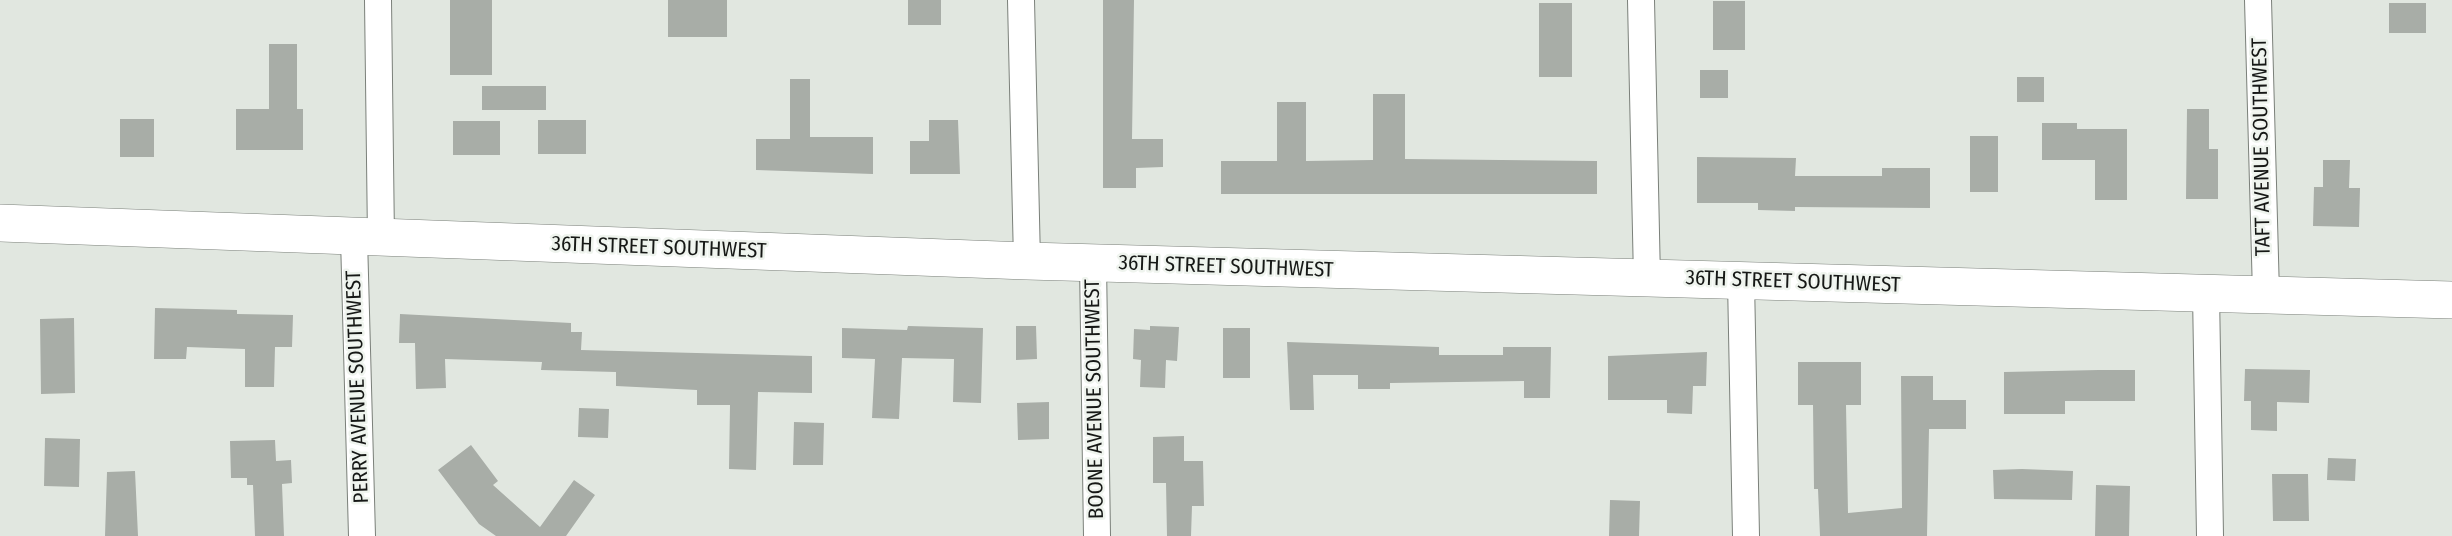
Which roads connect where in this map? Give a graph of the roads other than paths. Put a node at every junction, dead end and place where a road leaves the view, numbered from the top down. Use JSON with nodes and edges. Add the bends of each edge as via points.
{"nodes":[{"id":1,"x":378,"y":0,"type":"edge"},
{"id":2,"x":1021,"y":0,"type":"edge"},
{"id":3,"x":1641,"y":0,"type":"edge"},
{"id":4,"x":2258,"y":0,"type":"edge"},
{"id":5,"x":0,"y":223,"type":"edge"},
{"id":6,"x":368,"y":238,"type":"junction"},
{"id":7,"x":1027,"y":261,"type":"junction"},
{"id":8,"x":1093,"y":263,"type":"junction"},
{"id":9,"x":1647,"y":279,"type":"junction"},
{"id":10,"x":1741,"y":281,"type":"junction"},
{"id":11,"x":2206,"y":293,"type":"junction"},
{"id":12,"x":2266,"y":295,"type":"junction"},
{"id":13,"x":2452,"y":300,"type":"edge"},
{"id":14,"x":362,"y":536,"type":"edge"},
{"id":15,"x":1097,"y":536,"type":"edge"},
{"id":16,"x":1746,"y":536,"type":"edge"},
{"id":17,"x":2210,"y":536,"type":"edge"}],
"edges":[{"from":1,"to":6,"type":"street","name":"PERRY AVENUE SOUTHWEST"},
{"from":2,"to":7,"type":"street"},
{"from":3,"to":9,"type":"street"},
{"from":4,"to":12,"type":"street","name":"TAFT AVENUE SOUTHWEST"},
{"from":5,"to":6,"type":"street","name":"36TH STREET SOUTHWEST"},
{"from":6,"to":7,"type":"street","name":"36TH STREET SOUTHWEST"},
{"from":6,"to":14,"type":"street","name":"PERRY AVENUE SOUTHWEST"},
{"from":7,"to":8,"type":"street","name":"36TH STREET SOUTHWEST"},
{"from":8,"to":9,"type":"street","name":"36TH STREET SOUTHWEST"},
{"from":8,"to":15,"type":"street","name":"BOONE AVENUE SOUTHWEST"},
{"from":9,"to":10,"type":"street","name":"36TH STREET SOUTHWEST"},
{"from":10,"to":11,"type":"street","name":"36TH STREET SOUTHWEST"},
{"from":10,"to":16,"type":"street"},
{"from":11,"to":12,"type":"street","name":"36TH STREET SOUTHWEST"},
{"from":11,"to":17,"type":"street"},
{"from":12,"to":13,"type":"street","name":"36TH STREET SOUTHWEST"}]}
